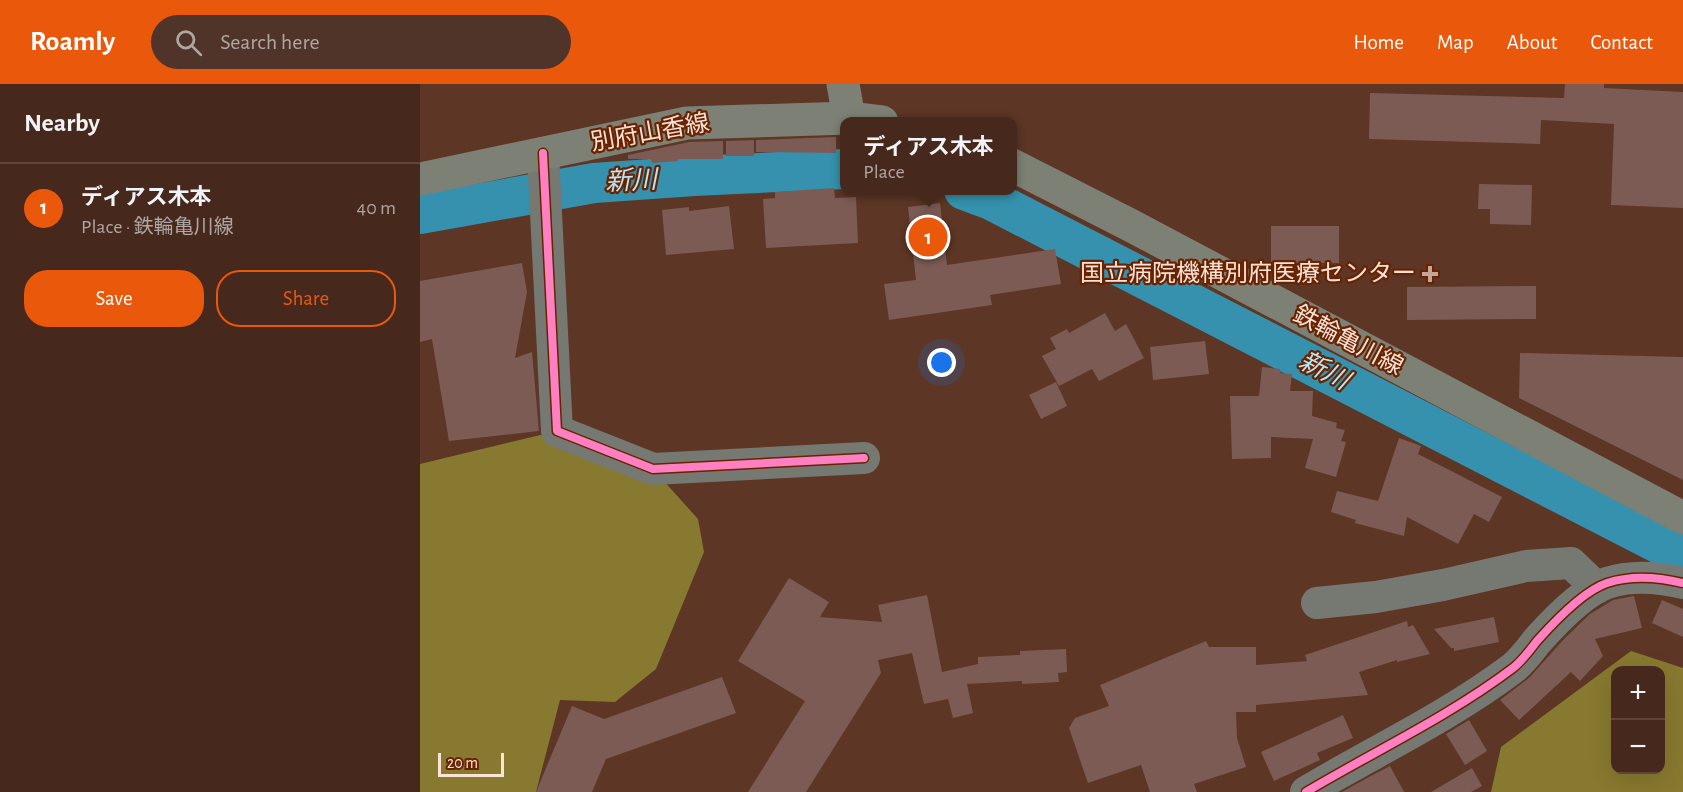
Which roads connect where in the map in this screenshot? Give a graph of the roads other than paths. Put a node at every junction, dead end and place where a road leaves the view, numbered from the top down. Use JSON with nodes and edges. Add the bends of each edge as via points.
{"nodes":[{"id":1,"x":843,"y":84,"type":"edge"},
{"id":2,"x":849,"y":117,"type":"edge"},
{"id":3,"x":840,"y":118,"type":"edge"},
{"id":4,"x":543,"y":153,"type":"junction"},
{"id":5,"x":1017,"y":168,"type":"edge"},
{"id":6,"x":420,"y":179,"type":"edge"},
{"id":7,"x":864,"y":458,"type":"dead end"},
{"id":8,"x":1683,"y":518,"type":"edge"},
{"id":9,"x":1683,"y":583,"type":"edge"},
{"id":10,"x":1597,"y":588,"type":"junction"},
{"id":11,"x":1317,"y":603,"type":"dead end"},
{"id":12,"x":1306,"y":792,"type":"edge"}],
"edges":[{"from":1,"to":2,"type":"main road"},
{"from":3,"to":4,"type":"main road","name":"別府山香線","via":[[687,123]]},
{"from":4,"to":6,"type":"main road","name":"別府山香線"},
{"from":4,"to":7,"type":"street","via":[[557,431],[653,469]]},
{"from":5,"to":8,"type":"main road","name":"鉄輪亀川線"},
{"from":9,"to":10,"type":"street","via":[[1663,578],[1629,578]]},
{"from":10,"to":11,"type":"street","via":[[1571,563],[1548,564],[1387,595]]},
{"from":10,"to":12,"type":"street","via":[[1551,627],[1516,666],[1474,696]]}]}
